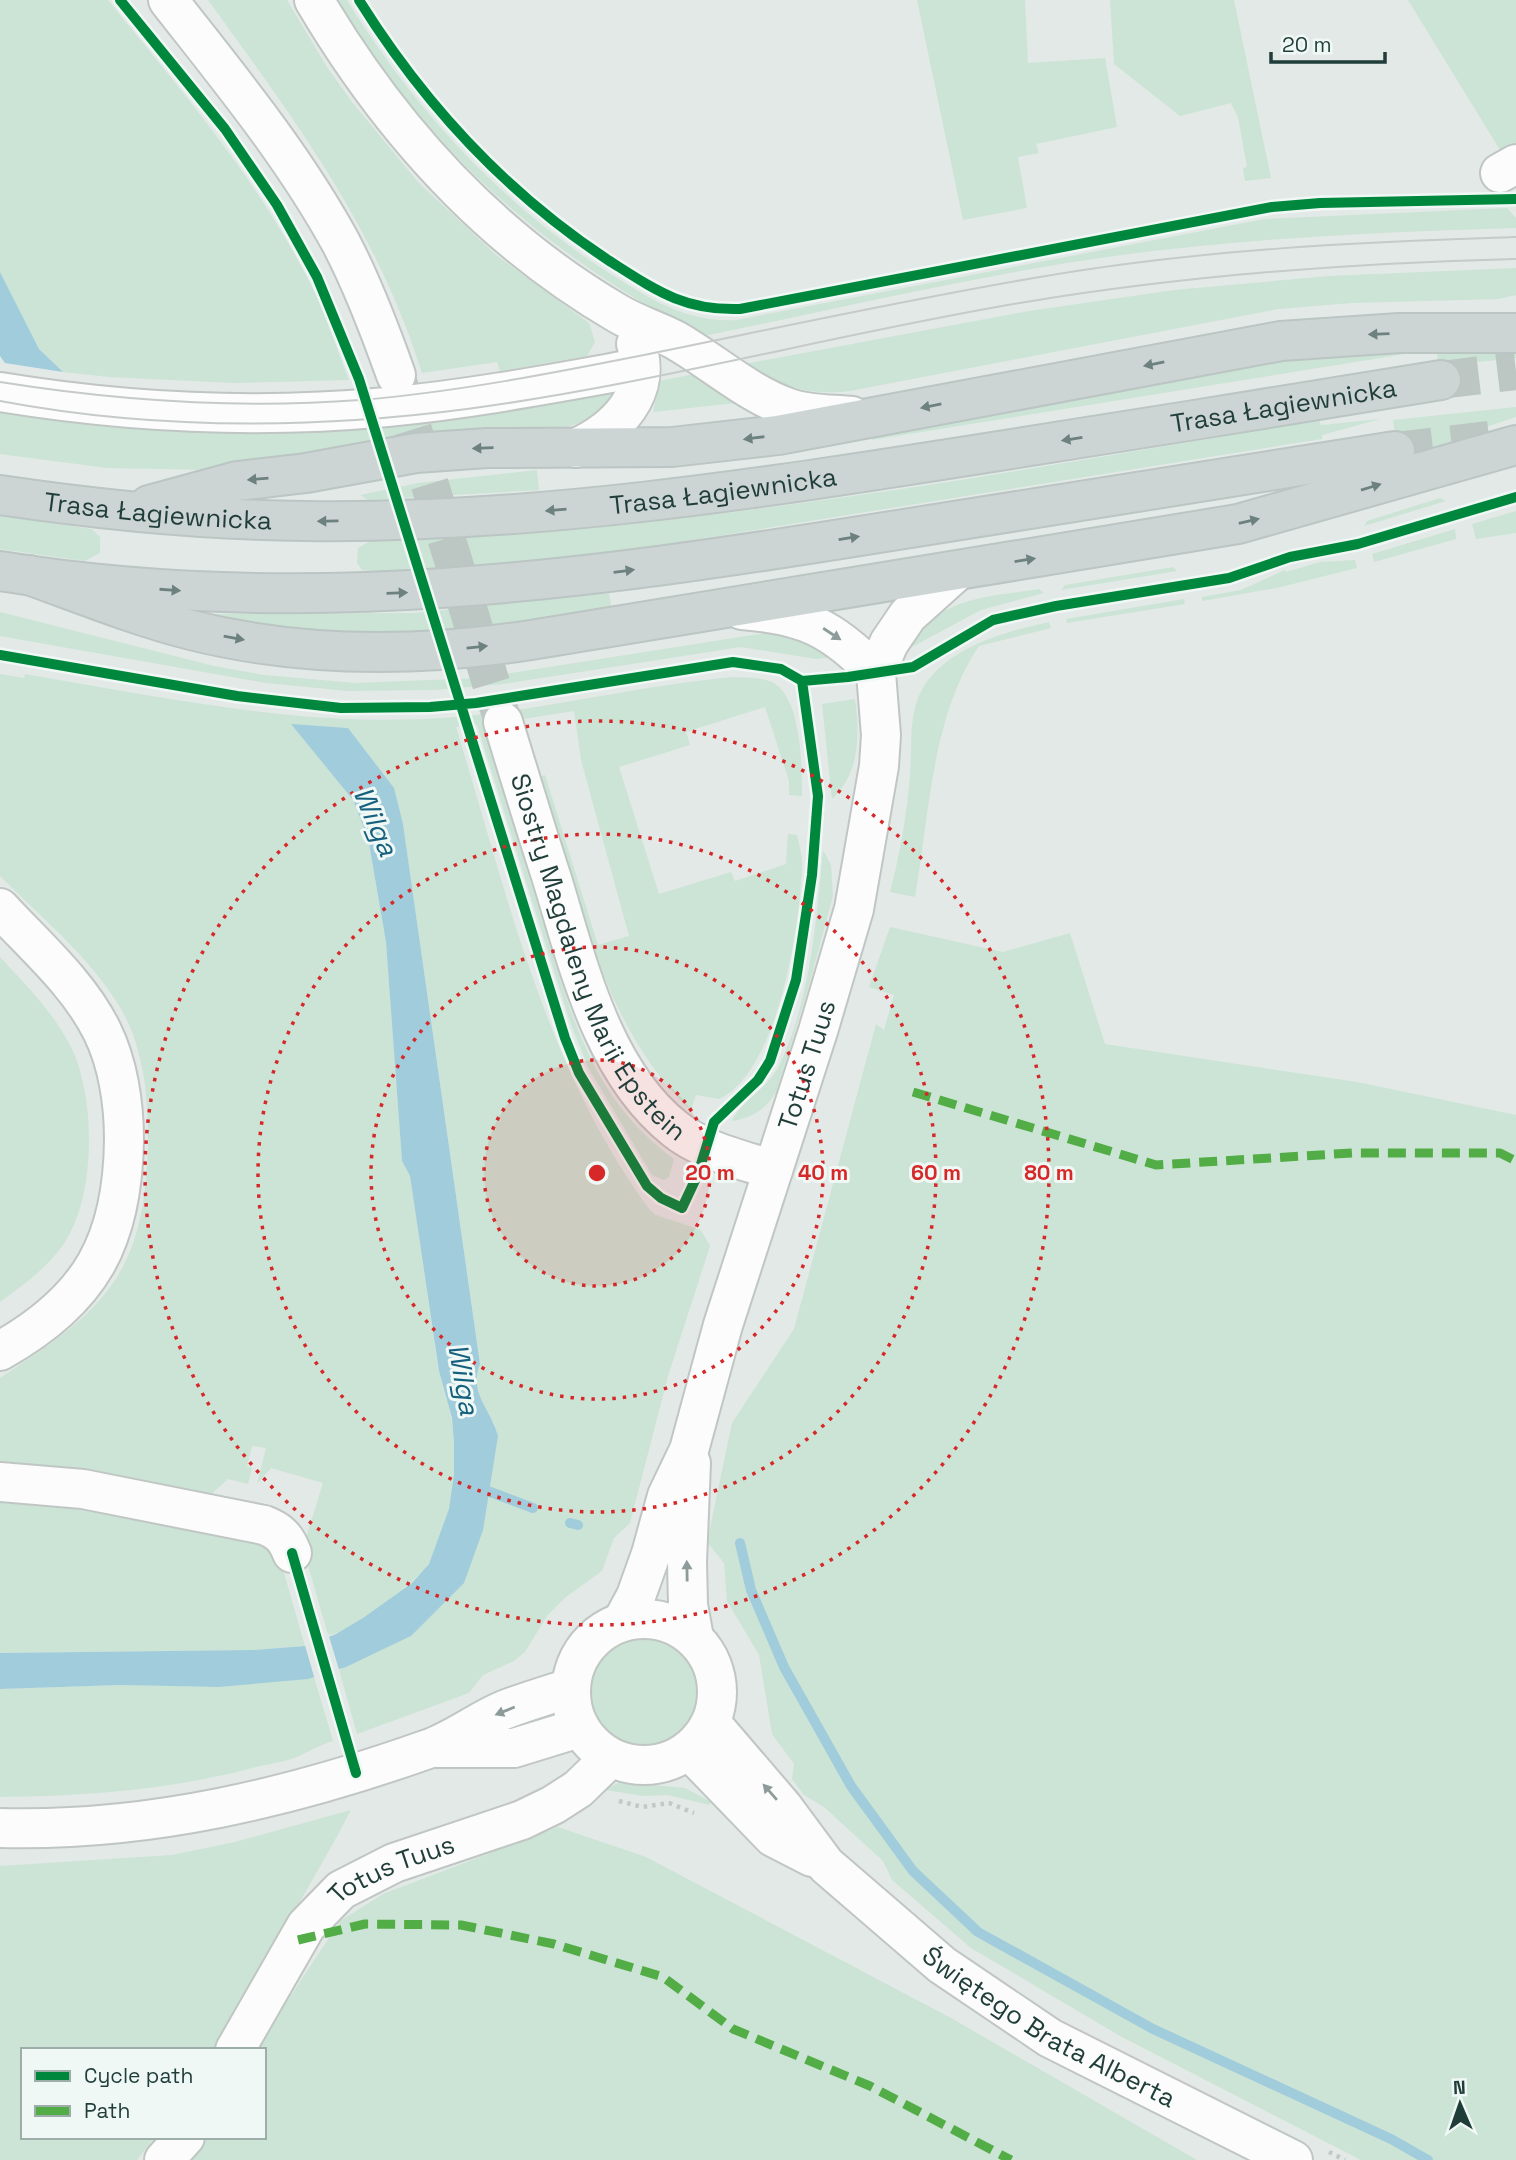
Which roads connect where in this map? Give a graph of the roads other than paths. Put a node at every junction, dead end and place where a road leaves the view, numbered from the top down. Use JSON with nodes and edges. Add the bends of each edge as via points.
{"nodes":[{"id":1,"x":168,"y":0,"type":"edge"},
{"id":2,"x":313,"y":0,"type":"edge"},
{"id":3,"x":620,"y":315,"type":"junction"},
{"id":4,"x":1516,"y":333,"type":"edge"},
{"id":5,"x":639,"y":368,"type":"junction"},
{"id":6,"x":396,"y":375,"type":"tunnel mouth"},
{"id":7,"x":1441,"y":380,"type":"tunnel mouth"},
{"id":8,"x":0,"y":392,"type":"edge"},
{"id":9,"x":869,"y":418,"type":"junction"},
{"id":10,"x":1516,"y":445,"type":"edge"},
{"id":11,"x":576,"y":448,"type":"junction"},
{"id":12,"x":1395,"y":451,"type":"tunnel mouth"},
{"id":13,"x":0,"y":495,"type":"edge"},
{"id":14,"x":130,"y":511,"type":"junction"},
{"id":15,"x":957,"y":571,"type":"junction"},
{"id":16,"x":14,"y":573,"type":"edge"},
{"id":17,"x":719,"y":609,"type":"junction"},
{"id":18,"x":876,"y":673,"type":"junction"},
{"id":19,"x":503,"y":722,"type":"tunnel mouth"},
{"id":20,"x":0,"y":908,"type":"edge"},
{"id":21,"x":773,"y":1170,"type":"junction"},
{"id":22,"x":0,"y":1351,"type":"edge"},
{"id":23,"x":689,"y":1450,"type":"junction"},
{"id":24,"x":0,"y":1482,"type":"edge"},
{"id":25,"x":292,"y":1553,"type":"dead end"},
{"id":26,"x":622,"y":1622,"type":"junction"},
{"id":27,"x":694,"y":1638,"type":"junction"},
{"id":28,"x":570,"y":1688,"type":"junction"},
{"id":29,"x":579,"y":1728,"type":"junction"},
{"id":30,"x":700,"y":1737,"type":"junction"},
{"id":31,"x":431,"y":1748,"type":"junction"},
{"id":32,"x":610,"y":1758,"type":"junction"},
{"id":33,"x":0,"y":1828,"type":"edge"},
{"id":34,"x":236,"y":2048,"type":"edge"},
{"id":35,"x":183,"y":2139,"type":"edge"},
{"id":36,"x":1307,"y":2154,"type":"edge"},
{"id":37,"x":164,"y":2160,"type":"edge"}],
"edges":[{"from":1,"to":6,"type":"street","via":[[258,115],[320,207],[369,302]]},
{"from":2,"to":3,"type":"street","via":[[380,101],[445,176],[504,233]]},
{"from":3,"to":5,"type":"street","via":[[637,349]]},
{"from":3,"to":9,"type":"street","via":[[676,341],[776,403],[804,412]]},
{"from":4,"to":9,"type":"main road","one_way":true,"via":[[1387,333],[1282,341]]},
{"from":5,"to":8,"type":"street","via":[[497,393],[350,410],[188,412]]},
{"from":5,"to":11,"type":"street","via":[[622,417],[599,438]]},
{"from":7,"to":14,"type":"main road","name":"Trasa Łagiewnicka","one_way":true,"via":[[762,488],[615,505],[476,516],[306,521]]},
{"from":9,"to":11,"type":"main road","one_way":true,"via":[[705,444]]},
{"from":15,"to":10,"type":"main road","one_way":true,"via":[[1238,524]]},
{"from":11,"to":14,"type":"main road","one_way":true,"via":[[416,453],[237,481]]},
{"from":16,"to":12,"type":"main road","one_way":true,"via":[[240,594],[402,593],[496,586],[715,560]]},
{"from":13,"to":14,"type":"main road","name":"Trasa Łagiewnicka"},
{"from":15,"to":17,"type":"main road"},
{"from":15,"to":18,"type":"street","name":"Totus Tuus","via":[[908,615]]},
{"from":16,"to":17,"type":"main road","one_way":true,"via":[[189,630],[344,652],[490,646]]},
{"from":17,"to":18,"type":"street","one_way":true,"via":[[781,613],[811,622],[850,646]]},
{"from":18,"to":21,"type":"street","name":"Totus Tuus","via":[[879,766],[859,882]]},
{"from":19,"to":21,"type":"street","name":"Siostry Magdaleny Marii Epstein","via":[[574,951],[621,1063],[642,1096],[675,1129],[706,1147]]},
{"from":20,"to":22,"type":"street","via":[[58,970],[102,1031],[120,1093],[124,1140],[120,1201],[103,1254],[67,1299]]},
{"from":21,"to":23,"type":"street","name":"Totus Tuus"},
{"from":23,"to":26,"type":"street","name":"Totus Tuus","via":[[667,1496],[651,1554]]},
{"from":27,"to":23,"type":"street","name":"Totus Tuus","one_way":true,"via":[[687,1573]]},
{"from":24,"to":25,"type":"street","via":[[83,1489],[264,1525],[286,1539]]},
{"from":26,"to":27,"type":"street","via":[[662,1620]]},
{"from":26,"to":28,"type":"street","via":[[602,1631],[586,1646]]},
{"from":27,"to":30,"type":"street","via":[[708,1656],[716,1678],[717,1701]]},
{"from":28,"to":29,"type":"street"},
{"from":28,"to":31,"type":"street","one_way":true,"via":[[503,1711]]},
{"from":29,"to":31,"type":"street","via":[[514,1748]]},
{"from":29,"to":32,"type":"street"},
{"from":30,"to":32,"type":"street","via":[[671,1761],[630,1765]]},
{"from":30,"to":36,"type":"street","name":"Świętego Brata Alberta","via":[[783,1807],[826,1865],[942,1965],[1049,2038]]},
{"from":31,"to":33,"type":"street","via":[[294,1790],[183,1816],[95,1827]]},
{"from":32,"to":34,"type":"street","name":"Totus Tuus","via":[[578,1789],[553,1805],[394,1863],[341,1890],[306,1926]]},
{"from":35,"to":37,"type":"street"}]}
